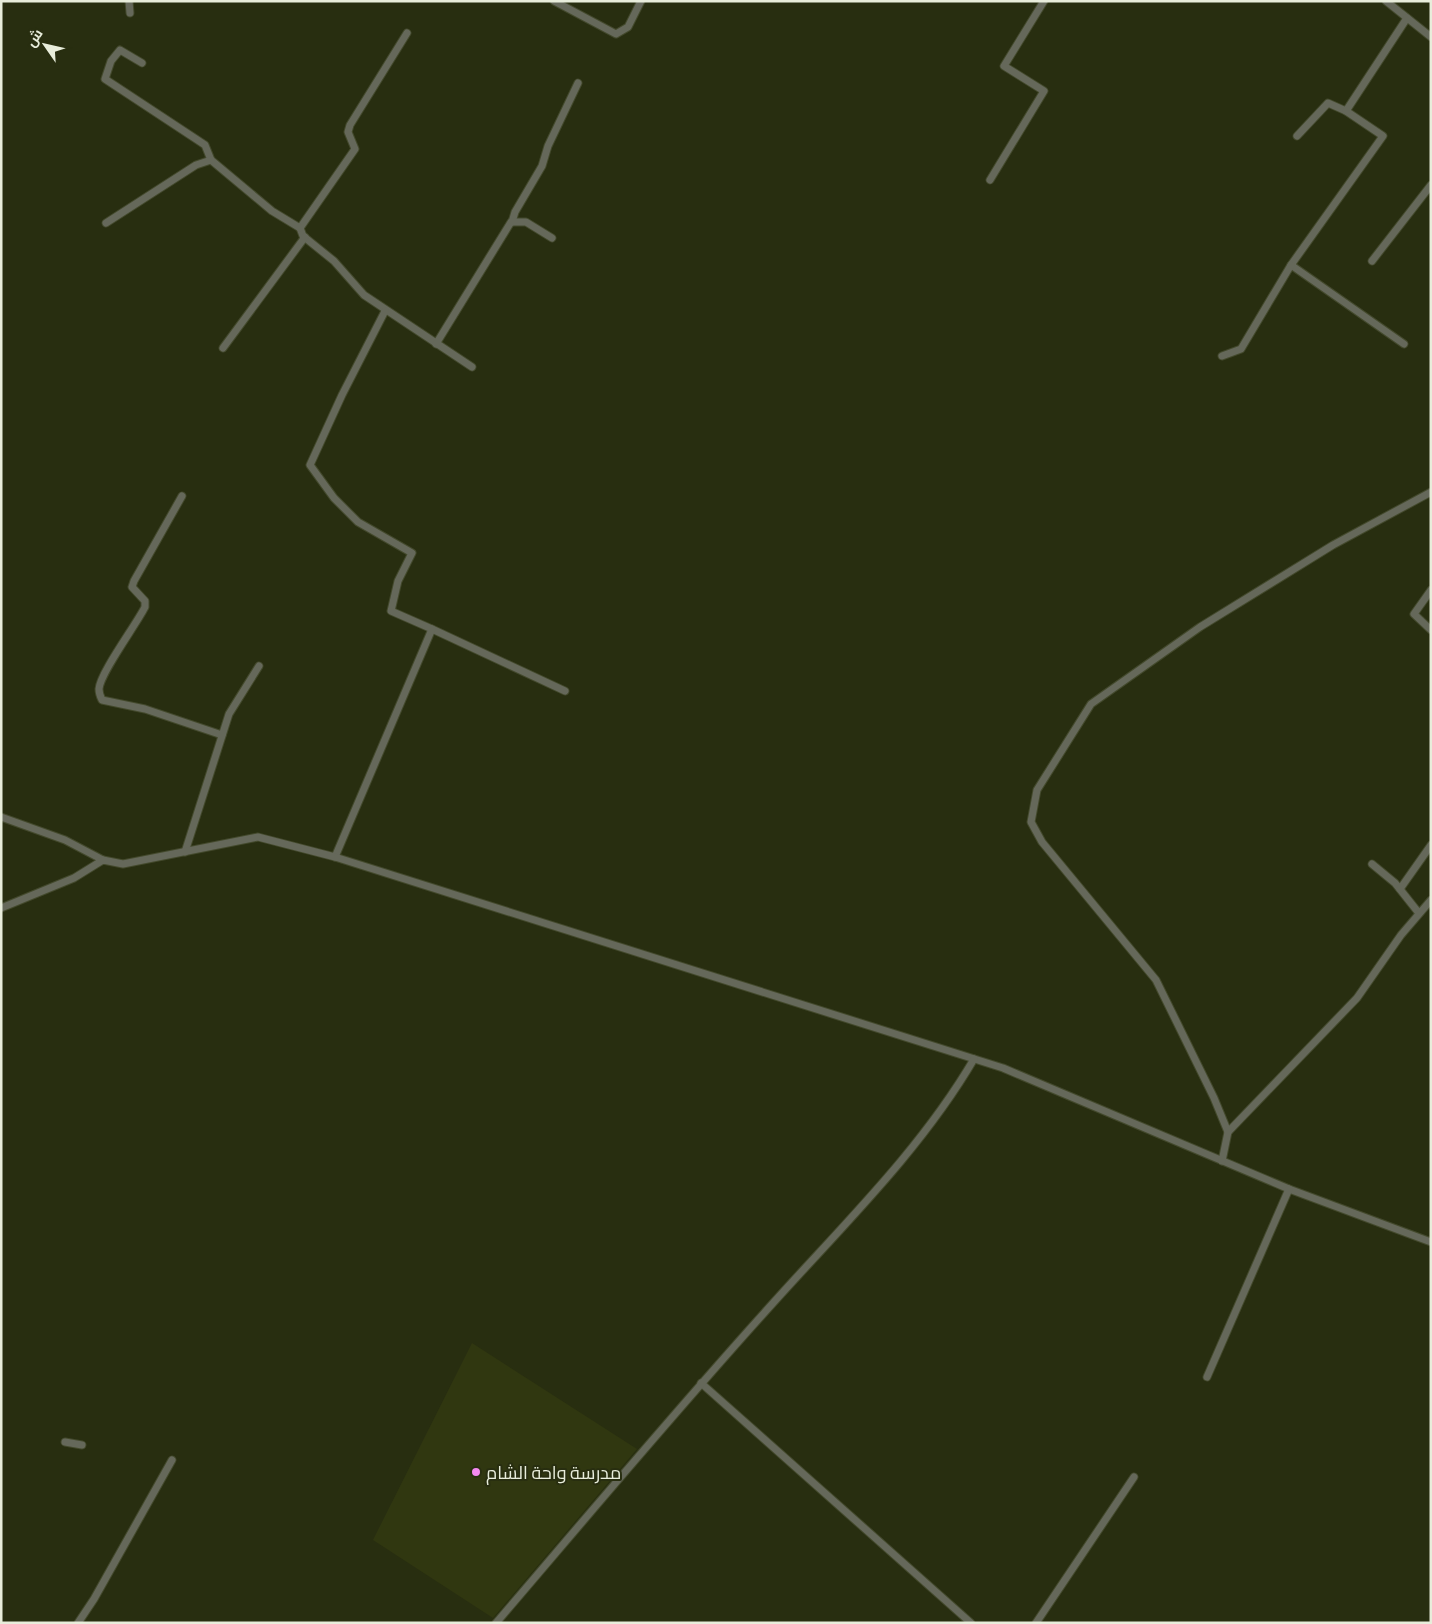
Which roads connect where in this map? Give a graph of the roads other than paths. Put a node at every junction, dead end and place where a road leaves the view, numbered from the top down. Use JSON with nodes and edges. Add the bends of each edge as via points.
{"nodes":[{"id":1,"x":129,"y":1,"type":"edge"},
{"id":2,"x":554,"y":1,"type":"edge"},
{"id":3,"x":641,"y":1,"type":"edge"},
{"id":4,"x":1044,"y":1,"type":"edge"},
{"id":5,"x":1386,"y":1,"type":"edge"},
{"id":6,"x":130,"y":13,"type":"dead end"},
{"id":7,"x":1407,"y":18,"type":"junction"},
{"id":8,"x":407,"y":33,"type":"dead end"},
{"id":9,"x":1431,"y":37,"type":"edge"},
{"id":10,"x":142,"y":63,"type":"dead end"},
{"id":11,"x":578,"y":83,"type":"dead end"},
{"id":12,"x":1346,"y":111,"type":"junction"},
{"id":13,"x":1296,"y":136,"type":"dead end"},
{"id":14,"x":211,"y":160,"type":"junction"},
{"id":15,"x":990,"y":180,"type":"dead end"},
{"id":16,"x":1431,"y":185,"type":"edge"},
{"id":17,"x":512,"y":222,"type":"junction"},
{"id":18,"x":106,"y":223,"type":"dead end"},
{"id":19,"x":300,"y":228,"type":"junction"},
{"id":20,"x":305,"y":237,"type":"junction"},
{"id":21,"x":552,"y":238,"type":"dead end"},
{"id":22,"x":1372,"y":261,"type":"dead end"},
{"id":23,"x":1291,"y":265,"type":"junction"},
{"id":24,"x":386,"y":311,"type":"junction"},
{"id":25,"x":436,"y":344,"type":"junction"},
{"id":26,"x":1404,"y":344,"type":"dead end"},
{"id":27,"x":223,"y":348,"type":"dead end"},
{"id":28,"x":1222,"y":356,"type":"dead end"},
{"id":29,"x":472,"y":367,"type":"dead end"},
{"id":30,"x":1431,"y":492,"type":"edge"},
{"id":31,"x":182,"y":496,"type":"dead end"},
{"id":32,"x":1431,"y":590,"type":"edge"},
{"id":33,"x":432,"y":630,"type":"junction"},
{"id":34,"x":1431,"y":630,"type":"edge"},
{"id":35,"x":260,"y":666,"type":"dead end"},
{"id":36,"x":565,"y":691,"type":"dead end"},
{"id":37,"x":222,"y":734,"type":"junction"},
{"id":38,"x":1,"y":817,"type":"edge"},
{"id":39,"x":1431,"y":845,"type":"edge"},
{"id":40,"x":185,"y":852,"type":"junction"},
{"id":41,"x":335,"y":857,"type":"junction"},
{"id":42,"x":103,"y":860,"type":"junction"},
{"id":43,"x":1372,"y":864,"type":"dead end"},
{"id":44,"x":1400,"y":889,"type":"junction"},
{"id":45,"x":1431,"y":900,"type":"edge"},
{"id":46,"x":1,"y":908,"type":"edge"},
{"id":47,"x":1418,"y":912,"type":"junction"},
{"id":48,"x":974,"y":1059,"type":"junction"},
{"id":49,"x":1228,"y":1132,"type":"junction"},
{"id":50,"x":1222,"y":1161,"type":"junction"},
{"id":51,"x":1289,"y":1189,"type":"junction"},
{"id":52,"x":1431,"y":1242,"type":"edge"},
{"id":53,"x":1207,"y":1377,"type":"dead end"},
{"id":54,"x":701,"y":1383,"type":"junction"},
{"id":55,"x":65,"y":1442,"type":"dead end"},
{"id":56,"x":82,"y":1445,"type":"dead end"},
{"id":57,"x":172,"y":1460,"type":"dead end"},
{"id":58,"x":1134,"y":1477,"type":"dead end"},
{"id":59,"x":78,"y":1623,"type":"edge"},
{"id":60,"x":496,"y":1623,"type":"edge"},
{"id":61,"x":971,"y":1623,"type":"edge"},
{"id":62,"x":1036,"y":1623,"type":"edge"}],
"edges":[{"from":1,"to":6,"type":"street"},
{"from":2,"to":3,"type":"street","via":[[616,34],[628,27]]},
{"from":4,"to":15,"type":"street","via":[[1004,66],[1044,91]]},
{"from":5,"to":7,"type":"street"},
{"from":7,"to":9,"type":"street"},
{"from":7,"to":12,"type":"street"},
{"from":8,"to":19,"type":"street","via":[[350,125],[348,132],[355,149],[351,157]]},
{"from":10,"to":14,"type":"street","via":[[120,50],[111,61],[105,79],[205,145]]},
{"from":11,"to":17,"type":"street","via":[[542,166]]},
{"from":12,"to":13,"type":"street","via":[[1328,103]]},
{"from":12,"to":23,"type":"street","via":[[1383,136]]},
{"from":14,"to":18,"type":"street","via":[[196,165]]},
{"from":14,"to":19,"type":"street","via":[[278,215]]},
{"from":16,"to":22,"type":"street"},
{"from":17,"to":21,"type":"street","via":[[526,222]]},
{"from":17,"to":25,"type":"street"},
{"from":19,"to":20,"type":"street"},
{"from":20,"to":24,"type":"street","via":[[334,261],[364,295]]},
{"from":20,"to":27,"type":"street"},
{"from":23,"to":26,"type":"street"},
{"from":23,"to":28,"type":"street","via":[[1242,349]]},
{"from":24,"to":25,"type":"street"},
{"from":24,"to":33,"type":"street","via":[[310,465],[334,498],[358,522],[412,552],[398,581],[391,610]]},
{"from":25,"to":29,"type":"street"},
{"from":30,"to":49,"type":"street","via":[[1332,545],[1200,627],[1091,704],[1037,790],[1031,822],[1038,836],[1156,980]]},
{"from":31,"to":37,"type":"street","via":[[134,581],[132,587],[145,601],[145,607],[105,675],[99,695],[102,700],[145,709]]},
{"from":32,"to":34,"type":"street","via":[[1414,612]]},
{"from":33,"to":36,"type":"street"},
{"from":33,"to":41,"type":"street"},
{"from":35,"to":37,"type":"street","via":[[233,706]]},
{"from":37,"to":40,"type":"street"},
{"from":38,"to":42,"type":"street","via":[[65,840]]},
{"from":39,"to":44,"type":"street"},
{"from":40,"to":41,"type":"street","via":[[258,837]]},
{"from":40,"to":42,"type":"street","via":[[123,864]]},
{"from":41,"to":48,"type":"street"},
{"from":42,"to":46,"type":"street","via":[[74,878]]},
{"from":43,"to":44,"type":"street"},
{"from":44,"to":47,"type":"street"},
{"from":45,"to":47,"type":"street"},
{"from":47,"to":49,"type":"street","via":[[1357,998]]},
{"from":48,"to":50,"type":"street","via":[[1003,1068]]},
{"from":48,"to":54,"type":"street","via":[[957,1088],[892,1170]]},
{"from":49,"to":50,"type":"street"},
{"from":50,"to":51,"type":"street"},
{"from":51,"to":52,"type":"street"},
{"from":51,"to":53,"type":"street"},
{"from":54,"to":60,"type":"street"},
{"from":54,"to":61,"type":"street"},
{"from":55,"to":56,"type":"street"},
{"from":57,"to":59,"type":"street"},
{"from":58,"to":62,"type":"street"}]}
